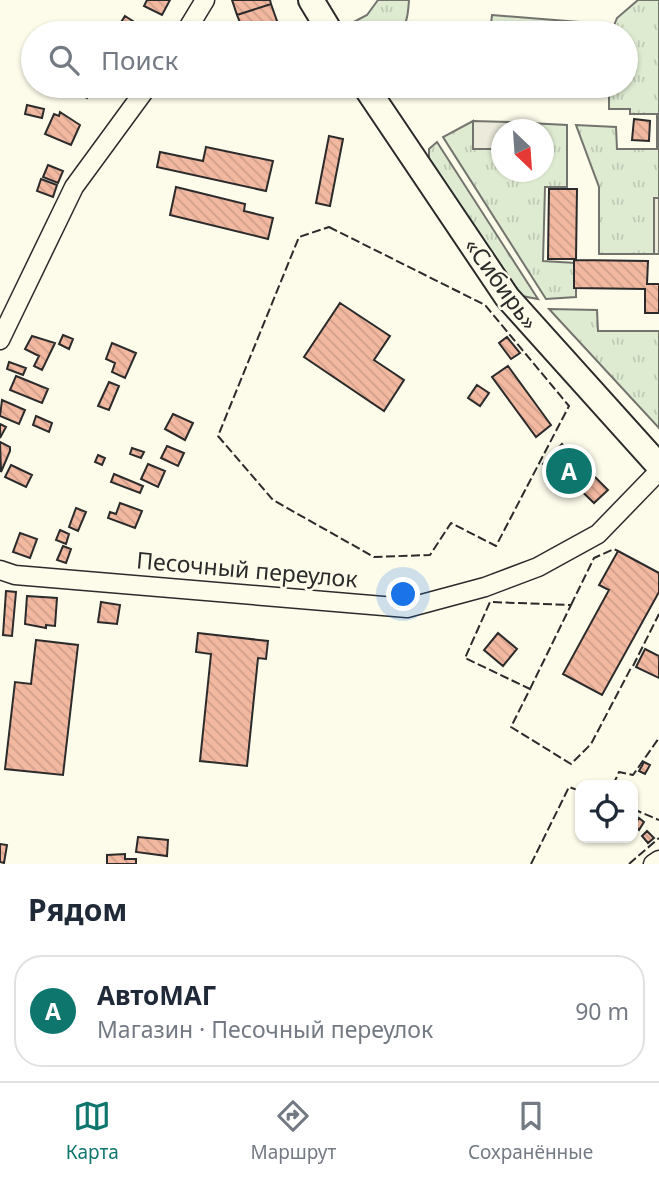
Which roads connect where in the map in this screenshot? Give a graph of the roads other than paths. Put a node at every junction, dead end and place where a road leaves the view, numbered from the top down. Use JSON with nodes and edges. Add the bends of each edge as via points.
{"nodes":[{"id":1,"x":205,"y":0,"type":"edge"},
{"id":2,"x":311,"y":0,"type":"edge"},
{"id":3,"x":192,"y":21,"type":"edge"},
{"id":4,"x":324,"y":21,"type":"edge"},
{"id":5,"x":139,"y":98,"type":"edge"},
{"id":6,"x":373,"y":98,"type":"edge"},
{"id":7,"x":0,"y":340,"type":"edge"},
{"id":8,"x":659,"y":469,"type":"edge"},
{"id":9,"x":0,"y":570,"type":"edge"},
{"id":10,"x":659,"y":860,"type":"edge"},
{"id":11,"x":653,"y":864,"type":"edge"}],
"edges":[{"from":1,"to":3,"type":"street"},
{"from":2,"to":4,"type":"highway"},
{"from":5,"to":7,"type":"street","via":[[74,187]]},
{"from":6,"to":8,"type":"highway","name":"«Сибирь»","via":[[507,297]]},
{"from":8,"to":9,"type":"street","name":"Песочный переулок","via":[[597,534],[538,567],[407,608],[15,575]]},
{"from":10,"to":11,"type":"street"}]}
